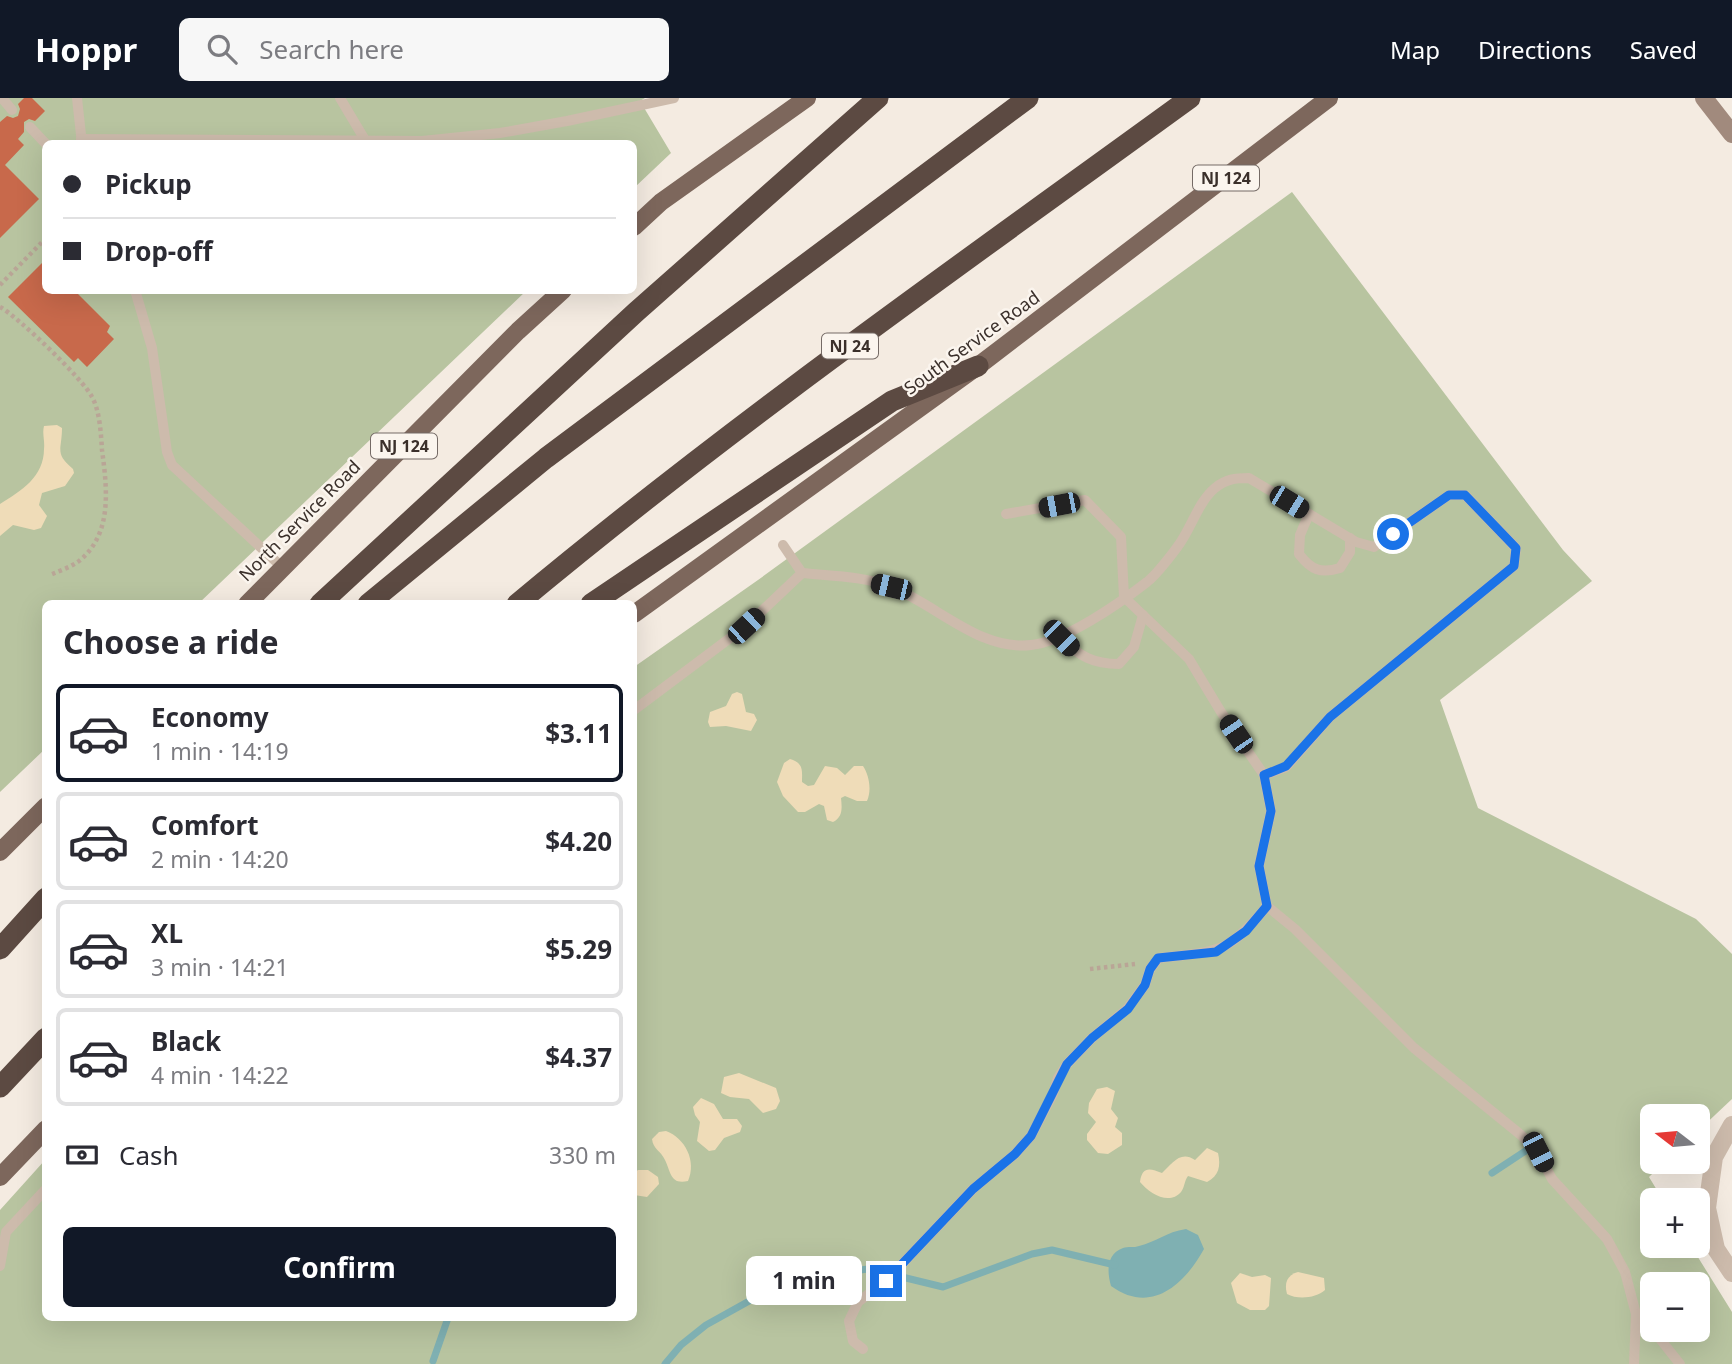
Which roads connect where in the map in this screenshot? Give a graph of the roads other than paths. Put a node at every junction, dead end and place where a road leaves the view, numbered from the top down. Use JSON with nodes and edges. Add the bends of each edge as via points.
{"nodes":[{"id":1,"x":2,"y":98,"type":"edge"},
{"id":2,"x":77,"y":98,"type":"edge"},
{"id":3,"x":340,"y":98,"type":"edge"},
{"id":4,"x":674,"y":98,"type":"edge"},
{"id":5,"x":807,"y":98,"type":"edge"},
{"id":6,"x":878,"y":98,"type":"edge"},
{"id":7,"x":1028,"y":98,"type":"edge"},
{"id":8,"x":1190,"y":98,"type":"edge"},
{"id":9,"x":1329,"y":98,"type":"edge"},
{"id":10,"x":1704,"y":98,"type":"edge"},
{"id":11,"x":12,"y":110,"type":"dead end"},
{"id":12,"x":30,"y":127,"type":"dead end"},
{"id":13,"x":1732,"y":134,"type":"edge"},
{"id":14,"x":42,"y":140,"type":"edge"},
{"id":15,"x":81,"y":140,"type":"edge"},
{"id":16,"x":365,"y":140,"type":"edge"},
{"id":17,"x":470,"y":140,"type":"edge"},
{"id":18,"x":637,"y":223,"type":"edge"},
{"id":19,"x":136,"y":294,"type":"edge"},
{"id":20,"x":559,"y":294,"type":"edge"},
{"id":21,"x":978,"y":366,"type":"junction"},
{"id":22,"x":1006,"y":514,"type":"dead end"},
{"id":23,"x":1309,"y":514,"type":"junction"},
{"id":24,"x":1350,"y":538,"type":"junction"},
{"id":25,"x":783,"y":545,"type":"dead end"},
{"id":26,"x":283,"y":568,"type":"junction"},
{"id":27,"x":802,"y":573,"type":"junction"},
{"id":28,"x":1124,"y":597,"type":"junction"},
{"id":29,"x":251,"y":600,"type":"edge"},
{"id":30,"x":324,"y":600,"type":"edge"},
{"id":31,"x":373,"y":600,"type":"edge"},
{"id":32,"x":522,"y":600,"type":"edge"},
{"id":33,"x":597,"y":600,"type":"edge"},
{"id":34,"x":637,"y":612,"type":"edge"},
{"id":35,"x":1143,"y":615,"type":"junction"},
{"id":36,"x":1061,"y":638,"type":"junction"},
{"id":37,"x":637,"y":708,"type":"edge"},
{"id":38,"x":1264,"y":775,"type":"junction"},
{"id":39,"x":42,"y":810,"type":"edge"},
{"id":40,"x":0,"y":852,"type":"edge"},
{"id":41,"x":42,"y":903,"type":"edge"},
{"id":42,"x":1267,"y":906,"type":"junction"},
{"id":43,"x":42,"y":911,"type":"edge"},
{"id":44,"x":0,"y":951,"type":"edge"},
{"id":45,"x":42,"y":1042,"type":"edge"},
{"id":46,"x":0,"y":1087,"type":"edge"},
{"id":47,"x":1732,"y":1125,"type":"edge"},
{"id":48,"x":42,"y":1133,"type":"edge"},
{"id":49,"x":0,"y":1177,"type":"edge"},
{"id":50,"x":42,"y":1193,"type":"edge"},
{"id":51,"x":0,"y":1266,"type":"edge"},
{"id":52,"x":1732,"y":1273,"type":"edge"},
{"id":53,"x":1636,"y":1314,"type":"junction"},
{"id":54,"x":1640,"y":1318,"type":"edge"},
{"id":55,"x":1662,"y":1342,"type":"edge"},
{"id":56,"x":863,"y":1349,"type":"dead end"},
{"id":57,"x":1634,"y":1364,"type":"edge"},
{"id":58,"x":1680,"y":1364,"type":"edge"}],
"edges":[{"from":1,"to":11,"type":"lane"},
{"from":2,"to":15,"type":"lane"},
{"from":3,"to":16,"type":"lane"},
{"from":4,"to":17,"type":"lane"},
{"from":5,"to":18,"type":"main road"},
{"from":6,"to":30,"type":"highway","via":[[625,321]]},
{"from":7,"to":31,"type":"highway","via":[[546,458]]},
{"from":8,"to":32,"type":"highway","number":"NJ 24","via":[[770,404]]},
{"from":9,"to":21,"type":"main road","name":"South Service Road","number":"NJ 124"},
{"from":10,"to":13,"type":"street"},
{"from":12,"to":14,"type":"lane"},
{"from":19,"to":26,"type":"lane","via":[[152,348],[172,466]]},
{"from":20,"to":26,"type":"main road","name":"North Service Road","number":"NJ 124"},
{"from":21,"to":33,"type":"highway","via":[[892,401]]},
{"from":21,"to":34,"type":"main road","name":"South Service Road","number":"NJ 124"},
{"from":22,"to":28,"type":"lane","via":[[1085,500],[1121,537]]},
{"from":23,"to":24,"type":"lane"},
{"from":23,"to":24,"type":"lane","via":[[1299,554],[1309,567],[1327,572],[1340,568],[1350,552]]},
{"from":23,"to":28,"type":"lane","via":[[1249,478],[1230,478],[1213,490],[1180,545],[1148,581]]},
{"from":24,"to":38,"type":"lane","via":[[1374,547],[1449,495],[1465,495],[1516,548],[1514,566],[1330,717],[1286,766]]},
{"from":25,"to":27,"type":"lane"},
{"from":26,"to":29,"type":"main road","name":"North Service Road","number":"NJ 124"},
{"from":27,"to":36,"type":"lane","via":[[891,587],[999,643],[1030,646]]},
{"from":27,"to":37,"type":"lane","via":[[746,626]]},
{"from":28,"to":35,"type":"lane"},
{"from":28,"to":36,"type":"lane"},
{"from":35,"to":36,"type":"lane","via":[[1134,647],[1119,664],[1098,664],[1076,653]]},
{"from":35,"to":38,"type":"lane","via":[[1189,659]]},
{"from":38,"to":42,"type":"lane","via":[[1271,811],[1259,866]]},
{"from":39,"to":40,"type":"main road"},
{"from":41,"to":44,"type":"highway"},
{"from":42,"to":53,"type":"lane","via":[[1414,1048],[1538,1152],[1552,1179],[1607,1239],[1625,1272]]},
{"from":42,"to":56,"type":"lane","via":[[1246,931],[1216,952],[1158,958],[1128,1009],[1067,1064],[1031,1136],[973,1189],[886,1281],[858,1302],[849,1321],[853,1341]]},
{"from":43,"to":44,"type":"highway"},
{"from":45,"to":46,"type":"highway"},
{"from":47,"to":52,"type":"street","via":[[1714,1157],[1707,1208],[1716,1249]]},
{"from":48,"to":49,"type":"main road"},
{"from":50,"to":51,"type":"lane","via":[[6,1232]]},
{"from":53,"to":54,"type":"lane"},
{"from":53,"to":57,"type":"lane"},
{"from":55,"to":58,"type":"lane"}]}
